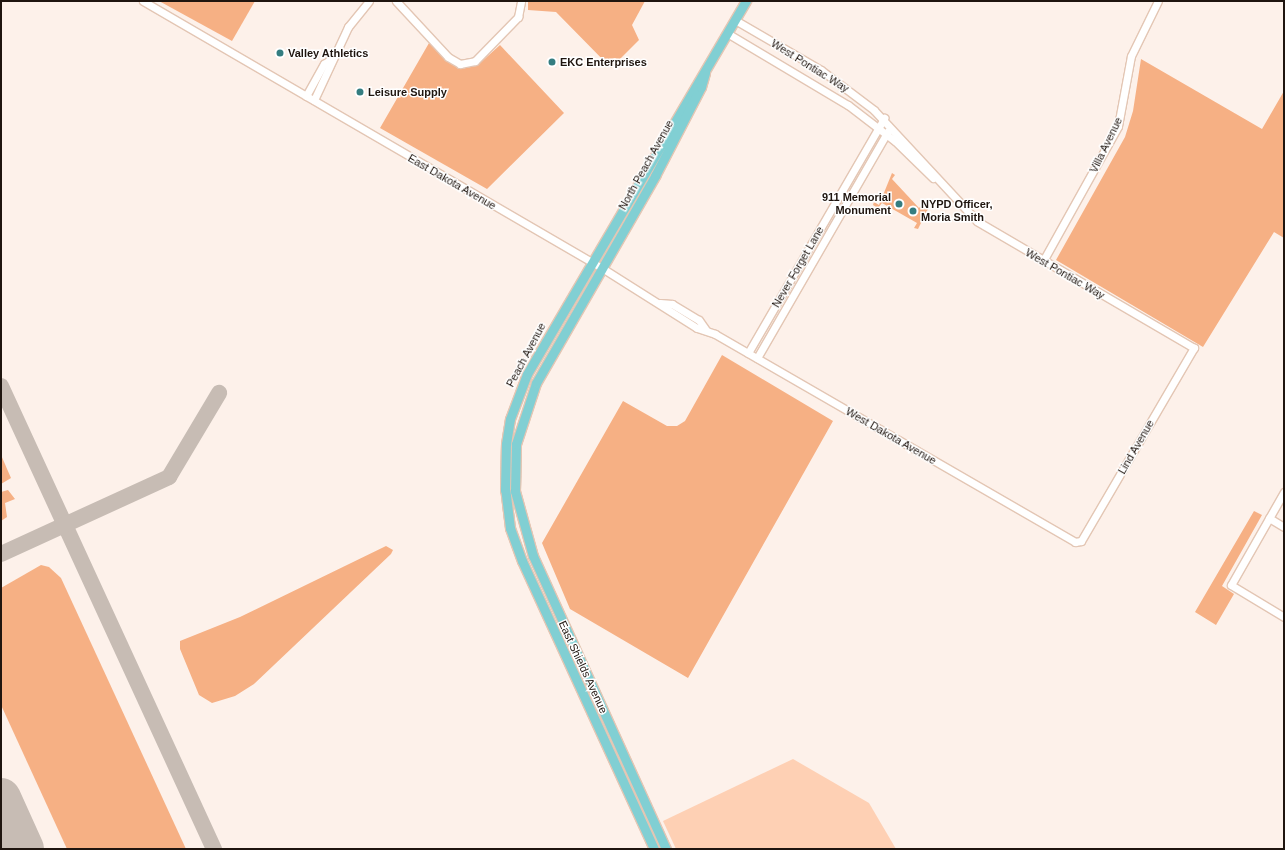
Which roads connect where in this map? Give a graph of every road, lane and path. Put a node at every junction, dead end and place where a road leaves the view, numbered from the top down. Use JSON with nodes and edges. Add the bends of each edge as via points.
{"nodes":[{"id":1,"x":143,"y":1,"type":"edge"},
{"id":2,"x":369,"y":1,"type":"edge"},
{"id":3,"x":396,"y":1,"type":"edge"},
{"id":4,"x":521,"y":1,"type":"edge"},
{"id":5,"x":746,"y":1,"type":"edge"},
{"id":6,"x":1158,"y":1,"type":"edge"},
{"id":7,"x":735,"y":20,"type":"junction"},
{"id":8,"x":727,"y":33,"type":"junction"},
{"id":9,"x":331,"y":59,"type":"junction"},
{"id":10,"x":705,"y":71,"type":"junction"},
{"id":11,"x":306,"y":96,"type":"junction"},
{"id":12,"x":314,"y":100,"type":"junction"},
{"id":13,"x":884,"y":118,"type":"junction"},
{"id":14,"x":891,"y":126,"type":"junction"},
{"id":15,"x":878,"y":128,"type":"junction"},
{"id":16,"x":886,"y":135,"type":"junction"},
{"id":17,"x":945,"y":189,"type":"junction"},
{"id":18,"x":1043,"y":261,"type":"junction"},
{"id":19,"x":591,"y":262,"type":"junction"},
{"id":20,"x":602,"y":268,"type":"junction"},
{"id":21,"x":1194,"y":348,"type":"joint"},
{"id":22,"x":748,"y":353,"type":"junction"},
{"id":23,"x":756,"y":358,"type":"junction"},
{"id":24,"x":505,"y":490,"type":"joint"},
{"id":25,"x":1284,"y":492,"type":"edge"},
{"id":26,"x":1269,"y":518,"type":"junction"},
{"id":27,"x":1284,"y":526,"type":"edge"},
{"id":28,"x":1075,"y":542,"type":"joint"},
{"id":29,"x":544,"y":579,"type":"junction"},
{"id":30,"x":532,"y":584,"type":"junction"},
{"id":31,"x":1284,"y":617,"type":"edge"},
{"id":32,"x":654,"y":849,"type":"edge"},
{"id":33,"x":666,"y":849,"type":"edge"}],
"edges":[{"from":1,"to":11,"type":"street","name":"East Dakota Avenue"},
{"from":2,"to":9,"type":"street","via":[[348,27]]},
{"from":3,"to":4,"type":"street","via":[[448,57],[460,64],[475,61],[518,17]]},
{"from":5,"to":7,"type":"main road","name":"North Peach Avenue"},
{"from":6,"to":18,"type":"street","name":"Villa Avenue","via":[[1131,56],[1118,126]]},
{"from":7,"to":8,"type":"main road","name":"North Peach Avenue"},
{"from":7,"to":13,"type":"street","name":"West Pontiac Way","via":[[831,76]]},
{"from":8,"to":10,"type":"main road","name":"North Peach Avenue"},
{"from":8,"to":15,"type":"street","name":"West Pontiac Way","via":[[813,83]]},
{"from":9,"to":11,"type":"street","via":[[324,64]]},
{"from":9,"to":12,"type":"street","via":[[332,68]]},
{"from":10,"to":19,"type":"main road","name":"North Peach Avenue","via":[[695,82]]},
{"from":10,"to":20,"type":"main road","name":"North Peach Avenue","via":[[701,87],[658,170]]},
{"from":11,"to":12,"type":"street","name":"East Dakota Avenue"},
{"from":12,"to":19,"type":"street","name":"East Dakota Avenue"},
{"from":13,"to":14,"type":"street","name":"West Pontiac Way"},
{"from":13,"to":15,"type":"street","name":"Never Forget Lane"},
{"from":14,"to":16,"type":"street","name":"Never Forget Lane"},
{"from":14,"to":17,"type":"street","name":"West Pontiac Way"},
{"from":15,"to":16,"type":"street","name":"West Pontiac Way"},
{"from":15,"to":22,"type":"street","name":"Never Forget Lane"},
{"from":16,"to":17,"type":"street","name":"West Pontiac Way"},
{"from":16,"to":23,"type":"street","name":"Never Forget Lane"},
{"from":17,"to":18,"type":"street","name":"West Pontiac Way","via":[[977,220]]},
{"from":18,"to":21,"type":"street","name":"West Pontiac Way"},
{"from":19,"to":20,"type":"street","name":"West Dakota Avenue"},
{"from":19,"to":24,"type":"main road","name":"Peach Avenue","via":[[518,395],[506,444]]},
{"from":20,"to":22,"type":"street","name":"West Dakota Avenue","via":[[660,303],[672,304],[699,320],[706,330]]},
{"from":20,"to":29,"type":"main road","name":"East Shields Avenue","via":[[528,404],[516,444],[515,491],[522,526]]},
{"from":21,"to":28,"type":"street","name":"Lind Avenue","via":[[1082,539]]},
{"from":22,"to":23,"type":"street","name":"West Dakota Avenue"},
{"from":23,"to":28,"type":"street","name":"West Dakota Avenue"},
{"from":24,"to":30,"type":"main road","name":"East Shields Avenue","via":[[510,528]]},
{"from":25,"to":26,"type":"street"},
{"from":26,"to":27,"type":"street"},
{"from":26,"to":31,"type":"street","via":[[1231,585]]},
{"from":29,"to":30,"type":"main road"},
{"from":29,"to":33,"type":"main road","name":"East Shields Avenue"},
{"from":30,"to":32,"type":"main road","name":"East Shields Avenue"}]}
